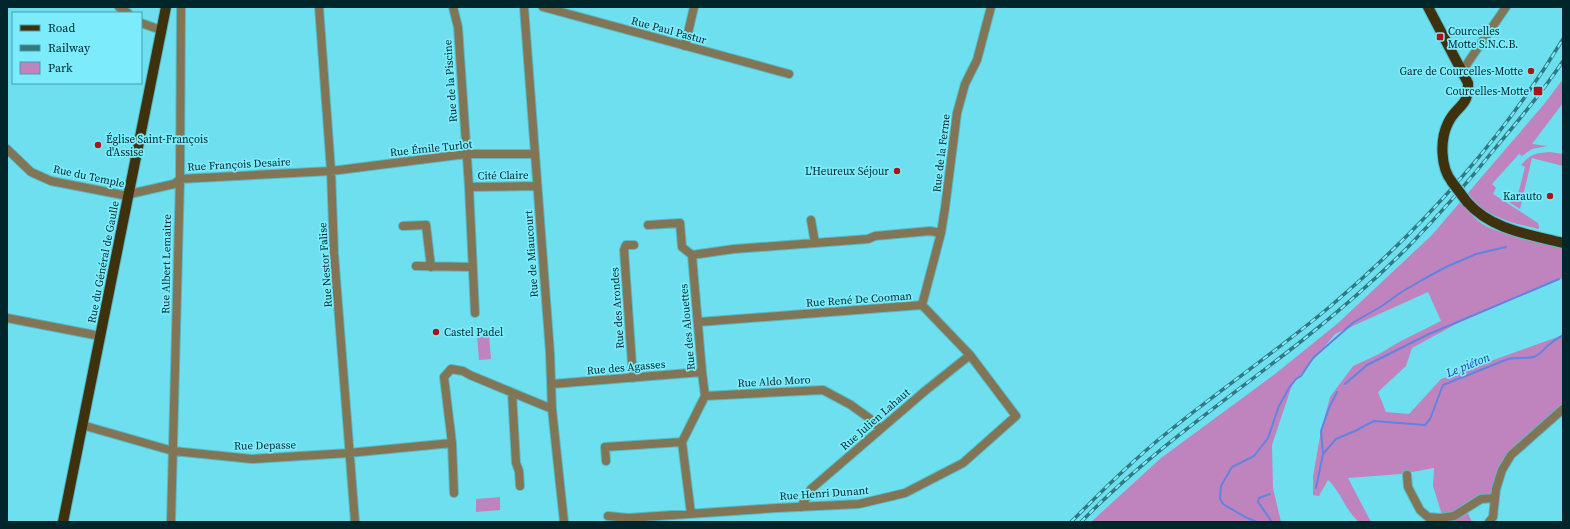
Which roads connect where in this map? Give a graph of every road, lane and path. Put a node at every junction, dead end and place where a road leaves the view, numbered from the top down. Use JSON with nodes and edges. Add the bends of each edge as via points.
{"nodes":[{"id":1,"x":166,"y":7,"type":"edge"},
{"id":2,"x":181,"y":7,"type":"edge"},
{"id":3,"x":319,"y":7,"type":"edge"},
{"id":4,"x":453,"y":7,"type":"edge"},
{"id":5,"x":524,"y":7,"type":"edge"},
{"id":6,"x":543,"y":7,"type":"edge"},
{"id":7,"x":694,"y":7,"type":"edge"},
{"id":8,"x":991,"y":7,"type":"edge"},
{"id":9,"x":1428,"y":7,"type":"edge"},
{"id":10,"x":1506,"y":7,"type":"edge"},
{"id":11,"x":142,"y":23,"type":"edge"},
{"id":12,"x":161,"y":30,"type":"junction"},
{"id":13,"x":685,"y":46,"type":"junction"},
{"id":14,"x":1462,"y":70,"type":"junction"},
{"id":15,"x":789,"y":74,"type":"dead end"},
{"id":16,"x":7,"y":149,"type":"edge"},
{"id":17,"x":466,"y":154,"type":"junction"},
{"id":18,"x":535,"y":154,"type":"junction"},
{"id":19,"x":331,"y":171,"type":"junction"},
{"id":20,"x":180,"y":178,"type":"junction"},
{"id":21,"x":537,"y":186,"type":"junction"},
{"id":22,"x":468,"y":187,"type":"junction"},
{"id":23,"x":128,"y":196,"type":"junction"},
{"id":24,"x":811,"y":220,"type":"dead end"},
{"id":25,"x":648,"y":225,"type":"dead end"},
{"id":26,"x":403,"y":226,"type":"dead end"},
{"id":27,"x":941,"y":233,"type":"junction"},
{"id":28,"x":815,"y":243,"type":"junction"},
{"id":29,"x":1563,"y":243,"type":"edge"},
{"id":30,"x":634,"y":245,"type":"dead end"},
{"id":31,"x":692,"y":255,"type":"junction"},
{"id":32,"x":416,"y":266,"type":"dead end"},
{"id":33,"x":431,"y":267,"type":"junction"},
{"id":34,"x":472,"y":267,"type":"junction"},
{"id":35,"x":922,"y":305,"type":"junction"},
{"id":36,"x":475,"y":313,"type":"dead end"},
{"id":37,"x":7,"y":318,"type":"edge"},
{"id":38,"x":699,"y":322,"type":"junction"},
{"id":39,"x":100,"y":336,"type":"junction"},
{"id":40,"x":970,"y":355,"type":"junction"},
{"id":41,"x":702,"y":372,"type":"junction"},
{"id":42,"x":633,"y":378,"type":"junction"},
{"id":43,"x":552,"y":384,"type":"junction"},
{"id":44,"x":512,"y":393,"type":"junction"},
{"id":45,"x":705,"y":396,"type":"junction"},
{"id":46,"x":1563,"y":408,"type":"edge"},
{"id":47,"x":552,"y":409,"type":"junction"},
{"id":48,"x":1016,"y":416,"type":"joint"},
{"id":49,"x":82,"y":425,"type":"junction"},
{"id":50,"x":880,"y":429,"type":"junction"},
{"id":51,"x":682,"y":442,"type":"junction"},
{"id":52,"x":452,"y":443,"type":"junction"},
{"id":53,"x":173,"y":451,"type":"junction"},
{"id":54,"x":349,"y":452,"type":"junction"},
{"id":55,"x":606,"y":461,"type":"dead end"},
{"id":56,"x":1407,"y":475,"type":"dead end"},
{"id":57,"x":520,"y":486,"type":"dead end"},
{"id":58,"x":454,"y":493,"type":"dead end"},
{"id":59,"x":1495,"y":498,"type":"junction"},
{"id":60,"x":801,"y":507,"type":"junction"},
{"id":61,"x":691,"y":514,"type":"junction"},
{"id":62,"x":608,"y":516,"type":"dead end"},
{"id":63,"x":63,"y":522,"type":"edge"},
{"id":64,"x":171,"y":522,"type":"edge"},
{"id":65,"x":355,"y":522,"type":"edge"},
{"id":66,"x":564,"y":522,"type":"edge"},
{"id":67,"x":1490,"y":522,"type":"edge"}],
"edges":[{"from":1,"to":12,"type":"main road","name":"Rue du Général de Gaulle"},
{"from":2,"to":20,"type":"street","name":"Rue Albert Lemaitre"},
{"from":3,"to":19,"type":"street","name":"Rue Nestor Falise"},
{"from":4,"to":17,"type":"street","name":"Rue de la Piscine","via":[[458,27]]},
{"from":5,"to":18,"type":"street","name":"Rue de Miaucourt"},
{"from":6,"to":13,"type":"street","name":"Rue Paul Pastur"},
{"from":7,"to":13,"type":"street"},
{"from":8,"to":27,"type":"street","name":"Rue de la Ferme","via":[[977,60],[965,84],[957,113]]},
{"from":9,"to":14,"type":"main road"},
{"from":10,"to":14,"type":"street"},
{"from":11,"to":12,"type":"street"},
{"from":12,"to":23,"type":"main road","name":"Rue du Général de Gaulle"},
{"from":13,"to":15,"type":"street","name":"Rue Paul Pastur"},
{"from":14,"to":29,"type":"main road","bridge":true,"via":[[1468,83],[1468,92],[1466,102],[1449,121],[1445,130],[1444,169],[1467,202],[1487,220],[1499,226]]},
{"from":16,"to":23,"type":"street","name":"Rue du Temple","via":[[31,172],[51,181]]},
{"from":17,"to":18,"type":"street","name":"Rue Émile Turlot"},
{"from":17,"to":19,"type":"street","name":"Rue Émile Turlot"},
{"from":17,"to":22,"type":"street","name":"Rue de la Piscine"},
{"from":18,"to":21,"type":"street","name":"Rue de Miaucourt"},
{"from":19,"to":20,"type":"street","name":"Rue François Desaire"},
{"from":19,"to":54,"type":"street","name":"Rue Nestor Falise","via":[[334,253]]},
{"from":20,"to":23,"type":"street","name":"Rue François Desaire","via":[[174,184]]},
{"from":20,"to":53,"type":"street","name":"Rue Albert Lemaitre"},
{"from":21,"to":22,"type":"street","name":"Cité Claire"},
{"from":21,"to":43,"type":"street","name":"Rue de Miaucourt"},
{"from":22,"to":34,"type":"street","name":"Rue de la Piscine"},
{"from":23,"to":39,"type":"main road","name":"Rue du Général de Gaulle"},
{"from":24,"to":28,"type":"street"},
{"from":25,"to":31,"type":"street","via":[[680,223],[682,247]]},
{"from":26,"to":33,"type":"street","via":[[426,225]]},
{"from":27,"to":28,"type":"street","via":[[876,236],[868,240]]},
{"from":27,"to":35,"type":"street","name":"Rue de la Ferme"},
{"from":28,"to":31,"type":"street"},
{"from":30,"to":42,"type":"street","name":"Rue des Arondes","via":[[626,245],[624,250]]},
{"from":31,"to":38,"type":"street","name":"Rue des Alouettes"},
{"from":32,"to":33,"type":"street"},
{"from":33,"to":34,"type":"street"},
{"from":34,"to":36,"type":"street","name":"Rue de la Piscine"},
{"from":35,"to":38,"type":"street","name":"Rue René De Cooman"},
{"from":35,"to":40,"type":"street","name":"Rue René De Cooman"},
{"from":37,"to":39,"type":"street"},
{"from":38,"to":41,"type":"street","name":"Rue des Alouettes"},
{"from":39,"to":49,"type":"main road","name":"Rue du Général de Gaulle"},
{"from":40,"to":48,"type":"street","name":"Rue René De Cooman"},
{"from":40,"to":50,"type":"street","name":"Rue Julien Lahaut"},
{"from":41,"to":42,"type":"street","name":"Rue des Agasses"},
{"from":41,"to":45,"type":"street","name":"Rue des Alouettes"},
{"from":42,"to":43,"type":"street","name":"Rue des Agasses"},
{"from":43,"to":47,"type":"street","name":"Rue de Miaucourt"},
{"from":44,"to":47,"type":"street"},
{"from":44,"to":52,"type":"street","via":[[463,371],[451,369],[444,377]]},
{"from":44,"to":57,"type":"street","via":[[516,464]]},
{"from":45,"to":50,"type":"street","name":"Rue Aldo Moro","via":[[823,390],[851,405],[870,418]]},
{"from":45,"to":51,"type":"street"},
{"from":46,"to":59,"type":"street","via":[[1511,455],[1502,470]]},
{"from":47,"to":66,"type":"street","name":"Rue de Miaucourt"},
{"from":48,"to":60,"type":"street","name":"Rue Henri Dunant","via":[[963,463],[905,493],[859,504]]},
{"from":49,"to":53,"type":"street","name":"Rue Depasse"},
{"from":49,"to":63,"type":"main road","name":"Rue du Général de Gaulle"},
{"from":50,"to":60,"type":"street","name":"Rue Julien Lahaut","via":[[811,489]]},
{"from":51,"to":55,"type":"street","via":[[605,447]]},
{"from":51,"to":61,"type":"street"},
{"from":52,"to":54,"type":"street","name":"Rue Depasse"},
{"from":52,"to":58,"type":"street"},
{"from":53,"to":54,"type":"street","name":"Rue Depasse","via":[[252,459]]},
{"from":53,"to":64,"type":"street","name":"Rue Albert Lemaitre"},
{"from":54,"to":65,"type":"street","name":"Rue Nestor Falise"},
{"from":56,"to":59,"type":"street","via":[[1408,487],[1420,510],[1428,517],[1454,516],[1481,499]]},
{"from":59,"to":67,"type":"street"},
{"from":60,"to":61,"type":"street","name":"Rue Henri Dunant"},
{"from":61,"to":62,"type":"street","name":"Rue Henri Dunant","via":[[628,518]]}]}
